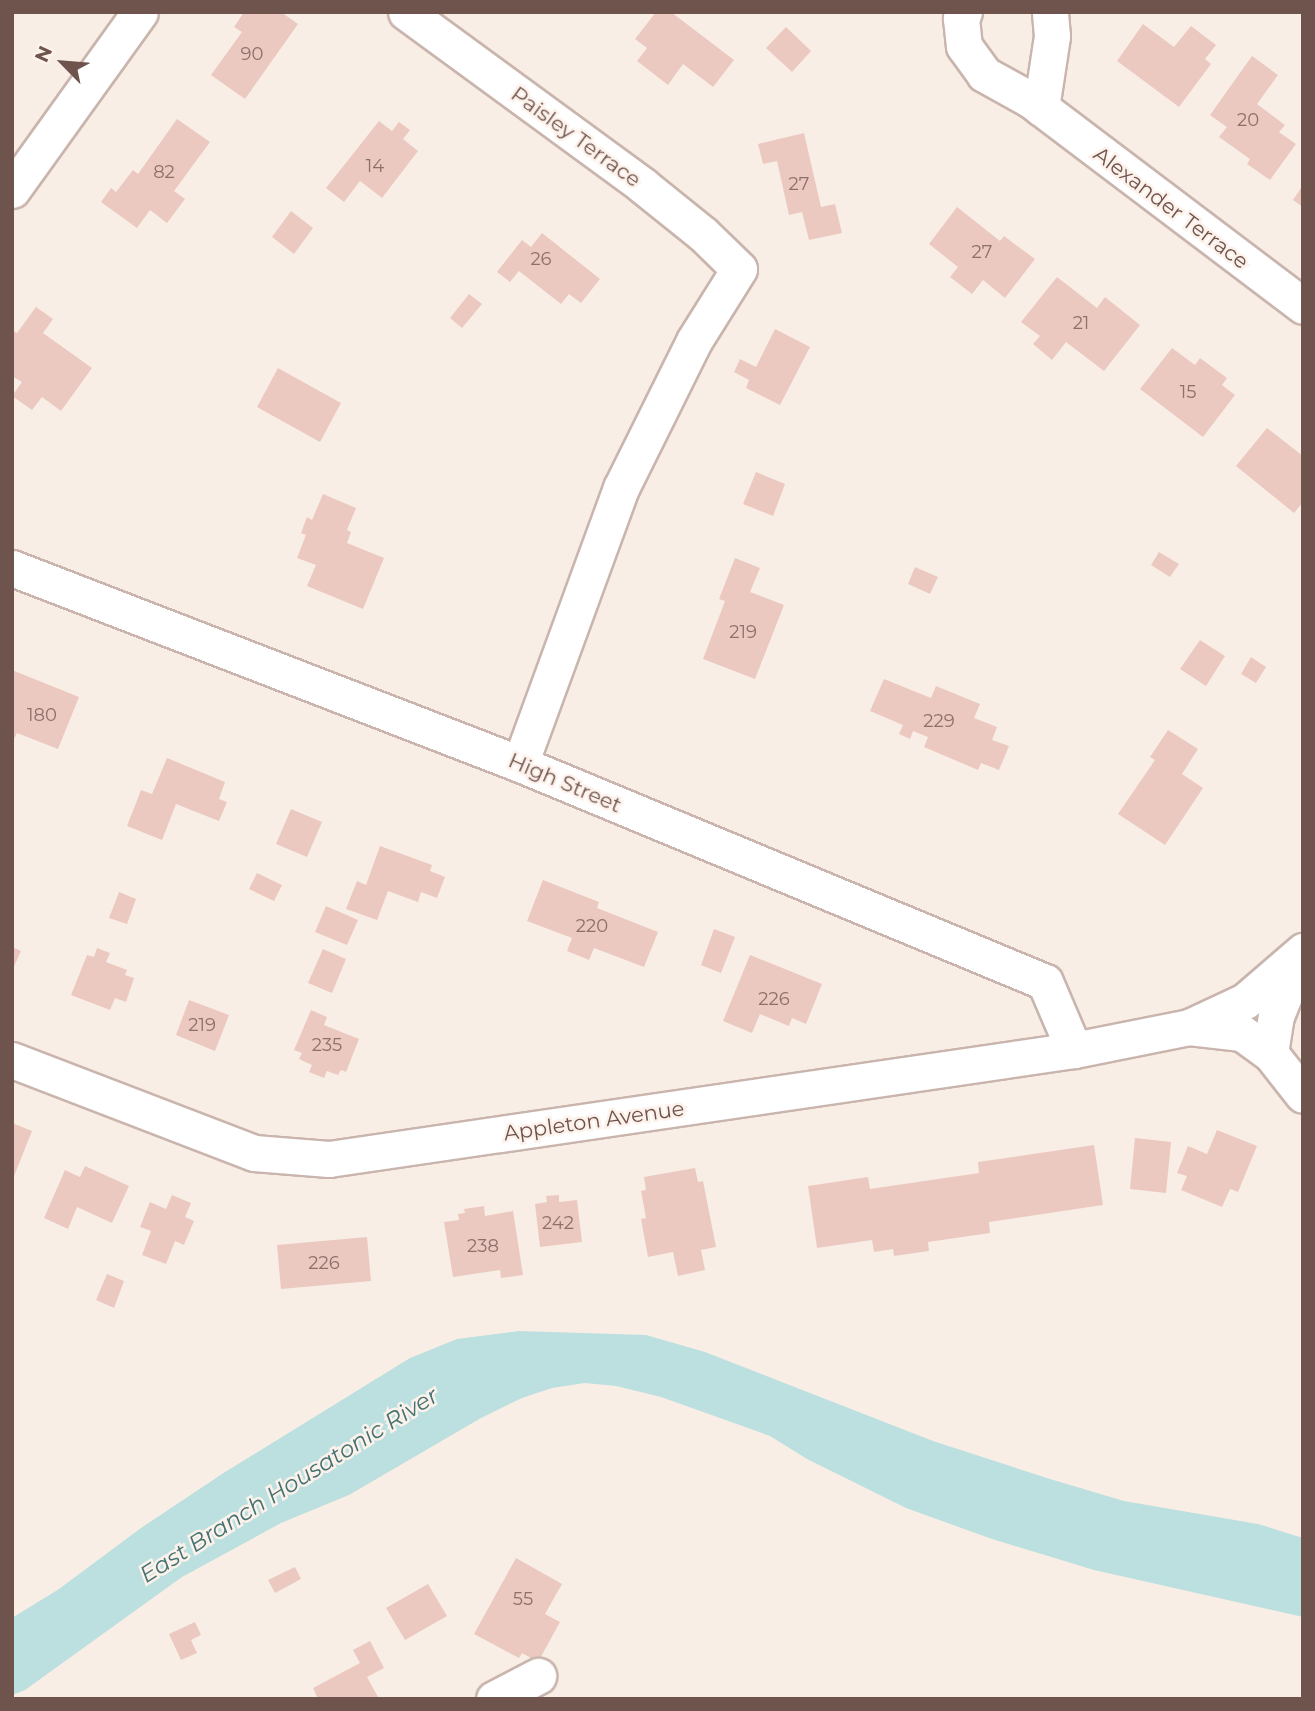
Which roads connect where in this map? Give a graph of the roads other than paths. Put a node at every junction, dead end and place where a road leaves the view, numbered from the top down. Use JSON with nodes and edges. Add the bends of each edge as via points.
{"nodes":[{"id":1,"x":140,"y":12,"type":"edge"},
{"id":2,"x":406,"y":12,"type":"edge"},
{"id":3,"x":964,"y":12,"type":"edge"},
{"id":4,"x":1050,"y":12,"type":"edge"},
{"id":5,"x":1041,"y":108,"type":"junction"},
{"id":6,"x":12,"y":190,"type":"edge"},
{"id":7,"x":1303,"y":306,"type":"edge"},
{"id":8,"x":12,"y":568,"type":"edge"},
{"id":9,"x":520,"y":764,"type":"junction"},
{"id":10,"x":1302,"y":952,"type":"edge"},
{"id":11,"x":1189,"y":1027,"type":"junction"},
{"id":12,"x":1074,"y":1050,"type":"junction"},
{"id":13,"x":1270,"y":1053,"type":"junction"},
{"id":14,"x":12,"y":1060,"type":"edge"},
{"id":15,"x":1303,"y":1095,"type":"edge"},
{"id":16,"x":538,"y":1676,"type":"dead end"},
{"id":17,"x":494,"y":1699,"type":"edge"}],
"edges":[{"from":1,"to":6,"type":"street"},
{"from":2,"to":9,"type":"street","name":"Paisley Terrace","via":[[642,185],[739,269],[694,341],[621,488]]},
{"from":3,"to":5,"type":"street","name":"Alexander Terrace","via":[[964,46],[984,74]]},
{"from":4,"to":5,"type":"street","via":[[1052,36]]},
{"from":5,"to":7,"type":"street","name":"Alexander Terrace"},
{"from":8,"to":9,"type":"street","name":"High Street"},
{"from":9,"to":12,"type":"street","name":"High Street","via":[[1045,982]]},
{"from":10,"to":11,"type":"street","via":[[1245,1001]]},
{"from":10,"to":13,"type":"street","via":[[1276,1016]]},
{"from":11,"to":12,"type":"street","name":"Appleton Avenue"},
{"from":11,"to":13,"type":"street","via":[[1242,1033]]},
{"from":12,"to":14,"type":"street","name":"Appleton Avenue","via":[[328,1159],[254,1153]]},
{"from":13,"to":15,"type":"street"},
{"from":16,"to":17,"type":"street"}]}
